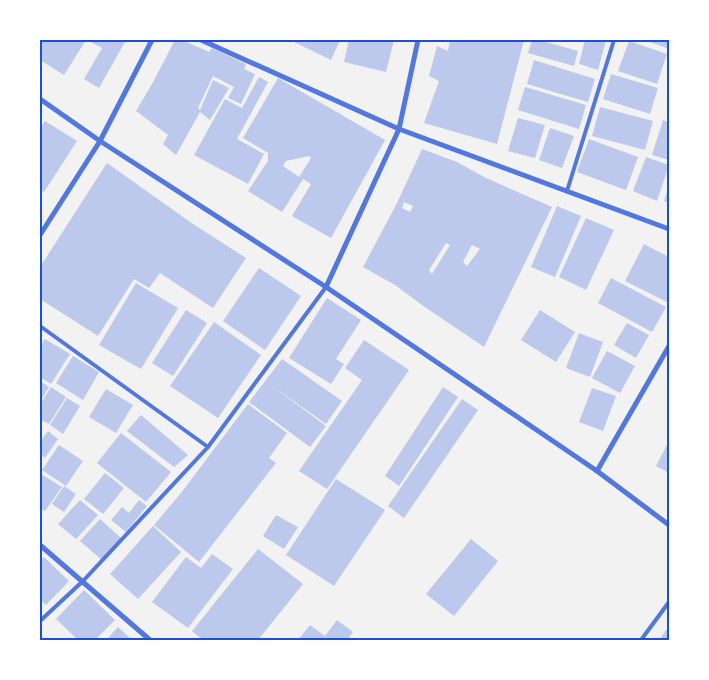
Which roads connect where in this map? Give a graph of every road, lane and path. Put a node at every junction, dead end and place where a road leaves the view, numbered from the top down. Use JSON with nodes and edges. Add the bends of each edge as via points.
{"nodes":[{"id":1,"x":152,"y":40,"type":"edge"},
{"id":2,"x":201,"y":40,"type":"edge"},
{"id":3,"x":418,"y":40,"type":"edge"},
{"id":4,"x":614,"y":40,"type":"edge"},
{"id":5,"x":40,"y":98,"type":"edge"},
{"id":6,"x":398,"y":129,"type":"junction"},
{"id":7,"x":100,"y":141,"type":"junction"},
{"id":8,"x":567,"y":191,"type":"junction"},
{"id":9,"x":669,"y":229,"type":"edge"},
{"id":10,"x":40,"y":235,"type":"edge"},
{"id":11,"x":326,"y":287,"type":"junction"},
{"id":12,"x":40,"y":326,"type":"edge"},
{"id":13,"x":669,"y":346,"type":"edge"},
{"id":14,"x":208,"y":447,"type":"junction"},
{"id":15,"x":597,"y":471,"type":"junction"},
{"id":16,"x":669,"y":525,"type":"edge"},
{"id":17,"x":40,"y":546,"type":"edge"},
{"id":18,"x":83,"y":581,"type":"junction"},
{"id":19,"x":669,"y":602,"type":"edge"},
{"id":20,"x":40,"y":621,"type":"edge"},
{"id":21,"x":150,"y":640,"type":"edge"},
{"id":22,"x":641,"y":640,"type":"edge"}],
"edges":[{"from":1,"to":7,"type":"street"},
{"from":2,"to":6,"type":"street"},
{"from":3,"to":6,"type":"street"},
{"from":4,"to":8,"type":"lane"},
{"from":5,"to":7,"type":"street"},
{"from":6,"to":8,"type":"street"},
{"from":6,"to":11,"type":"street"},
{"from":7,"to":10,"type":"street"},
{"from":7,"to":11,"type":"street"},
{"from":8,"to":9,"type":"street"},
{"from":11,"to":14,"type":"lane"},
{"from":11,"to":15,"type":"street"},
{"from":12,"to":14,"type":"lane"},
{"from":13,"to":15,"type":"street"},
{"from":14,"to":18,"type":"lane"},
{"from":15,"to":16,"type":"street"},
{"from":17,"to":18,"type":"street"},
{"from":18,"to":20,"type":"lane"},
{"from":18,"to":21,"type":"street"},
{"from":19,"to":22,"type":"lane"}]}
